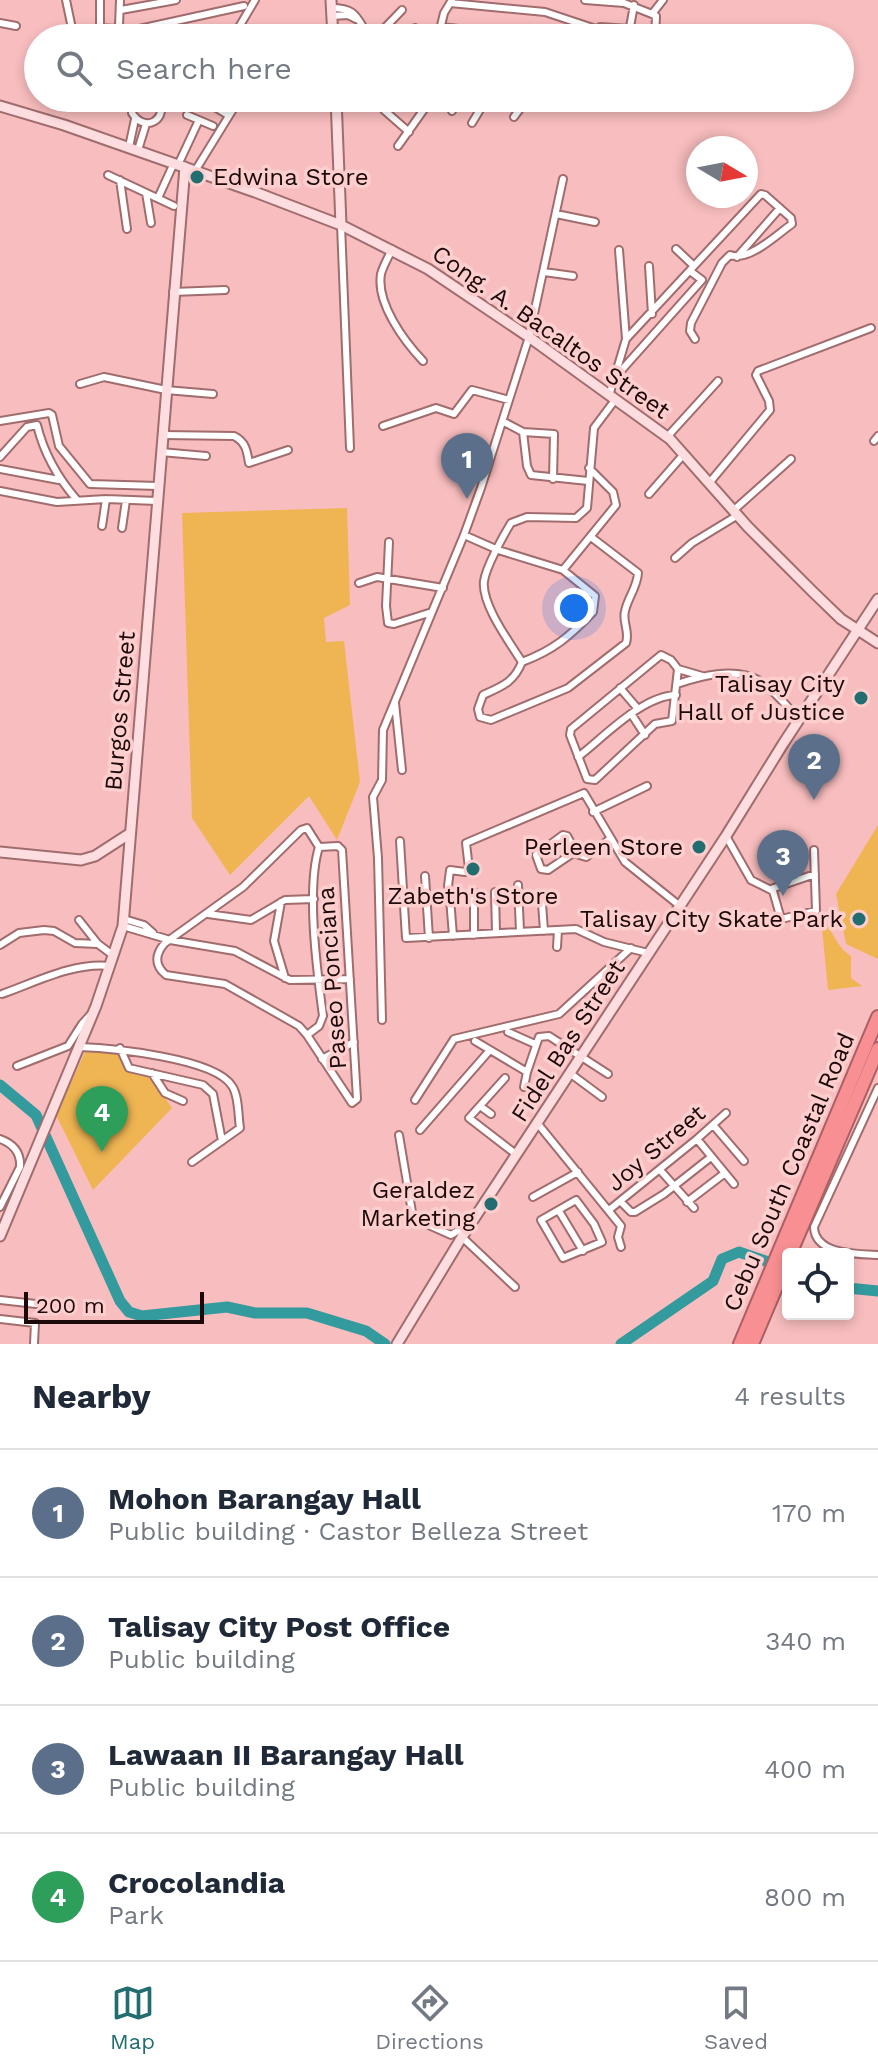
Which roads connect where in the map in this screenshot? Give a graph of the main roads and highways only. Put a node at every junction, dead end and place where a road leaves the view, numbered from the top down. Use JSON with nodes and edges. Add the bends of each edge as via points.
{"nodes":[{"id":1,"x":878,"y":1017,"type":"edge"},
{"id":2,"x":878,"y":1049,"type":"edge"},
{"id":3,"x":827,"y":1153,"type":"junction"},
{"id":4,"x":792,"y":1248,"type":"edge"},
{"id":5,"x":782,"y":1273,"type":"edge"},
{"id":6,"x":740,"y":1344,"type":"edge"},
{"id":7,"x":752,"y":1344,"type":"edge"}],
"edges":[{"from":1,"to":3,"type":"highway","name":"Cebu South Coastal Road"},
{"from":2,"to":3,"type":"highway","name":"Cebu South Coastal Road"},
{"from":3,"to":4,"type":"highway","name":"Cebu South Coastal Road"},
{"from":3,"to":6,"type":"highway","name":"Cebu South Coastal Road"},
{"from":5,"to":7,"type":"highway","name":"Cebu South Coastal Road"}]}
